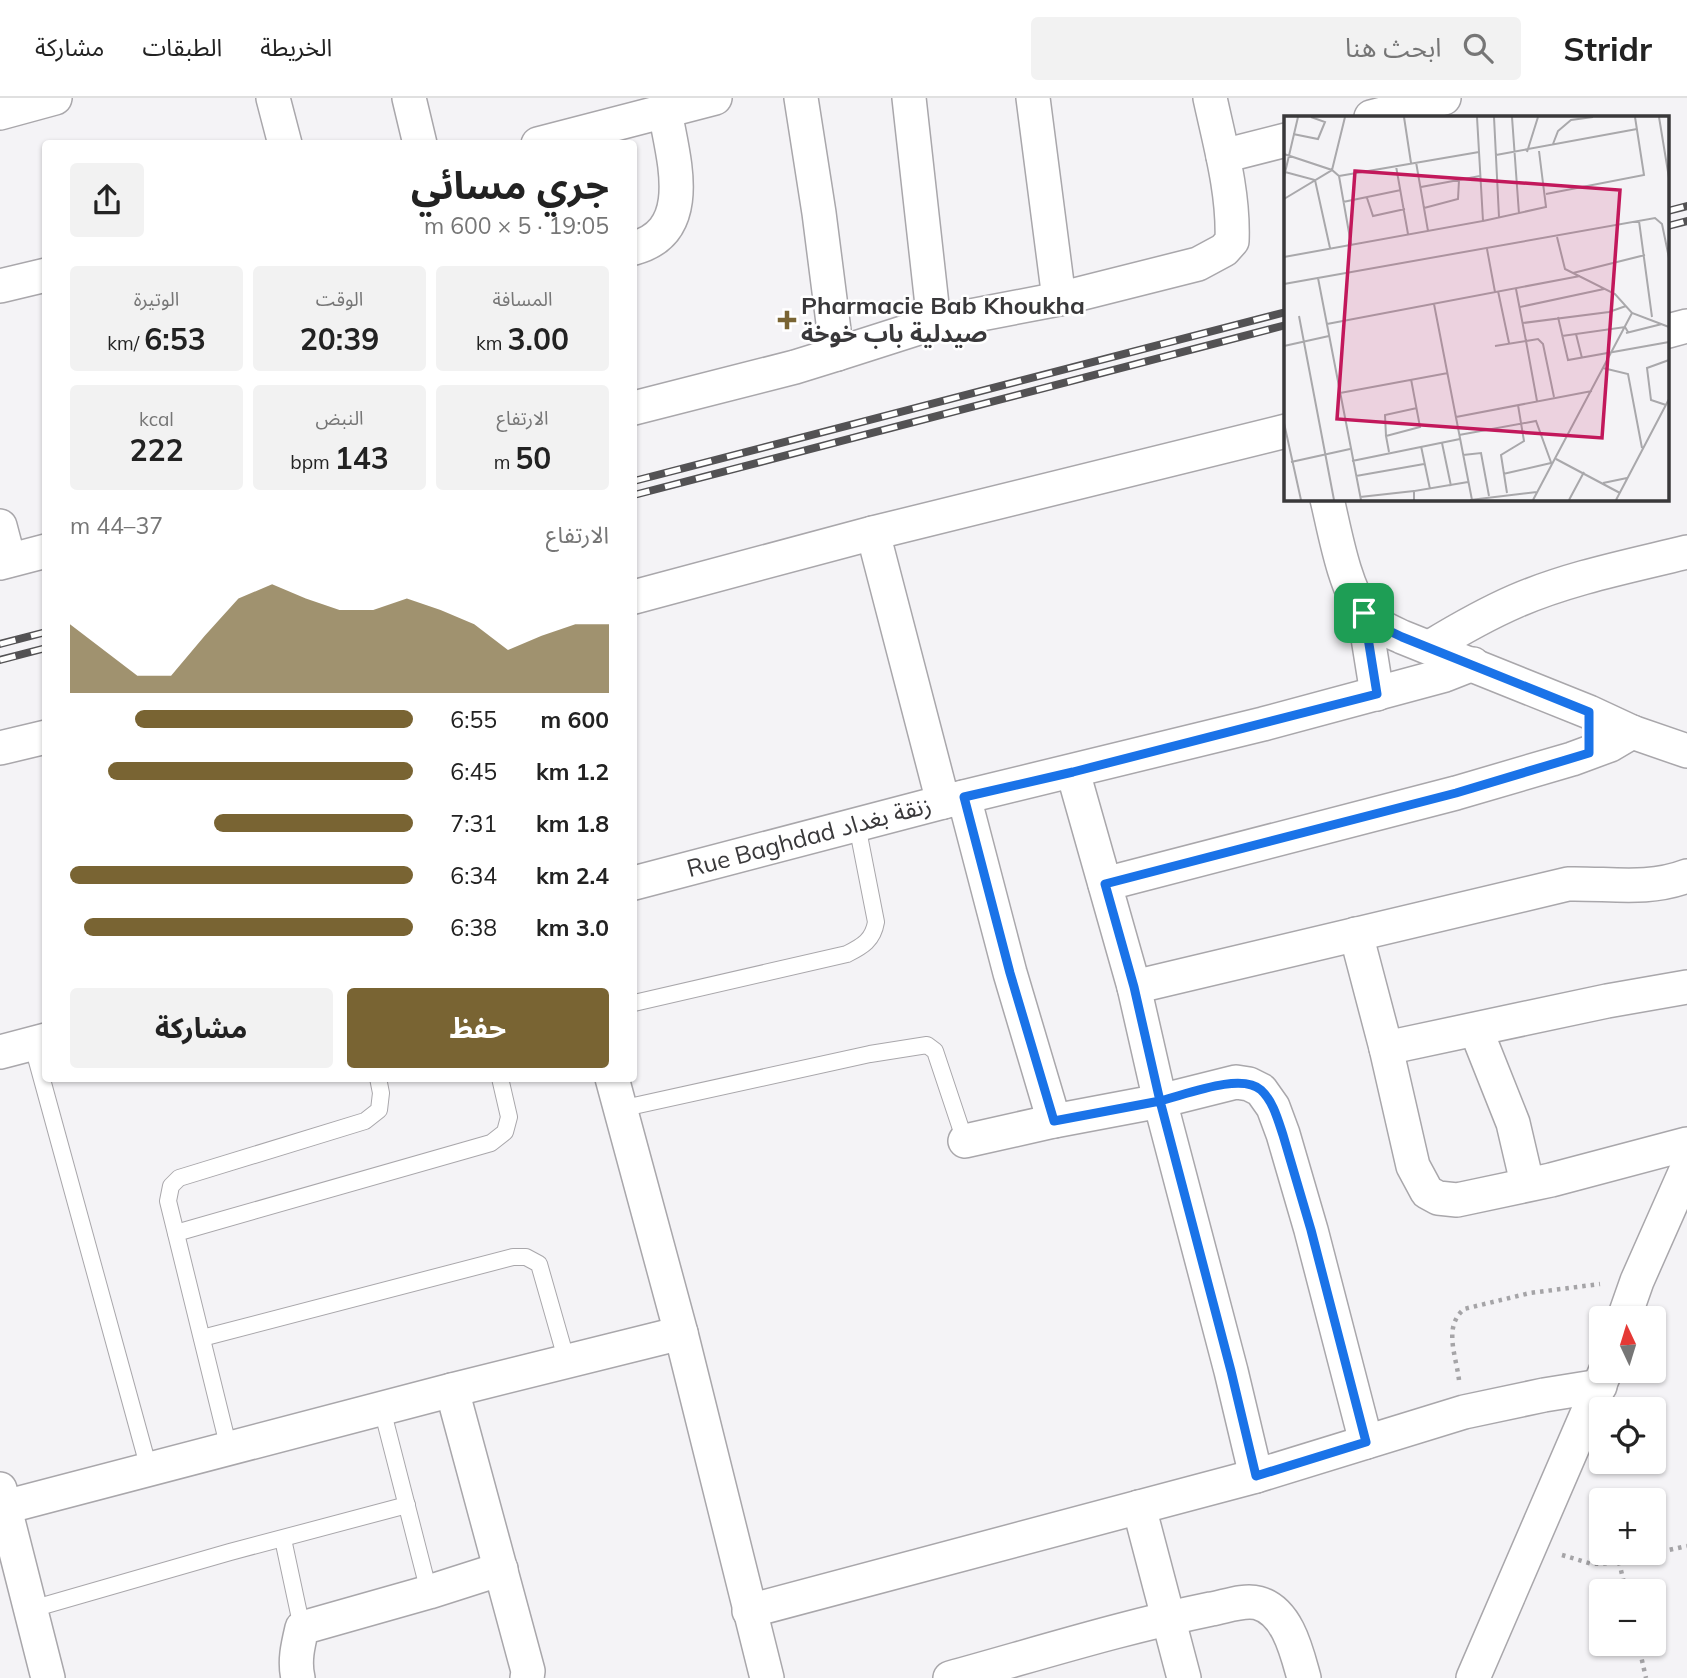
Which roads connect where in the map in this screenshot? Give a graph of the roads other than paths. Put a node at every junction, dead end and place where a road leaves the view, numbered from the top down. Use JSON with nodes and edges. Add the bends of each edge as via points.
{"nodes":[{"id":1,"x":55,"y":98,"type":"edge"},
{"id":2,"x":273,"y":98,"type":"edge"},
{"id":3,"x":409,"y":98,"type":"edge"},
{"id":4,"x":715,"y":98,"type":"edge"},
{"id":5,"x":801,"y":98,"type":"edge"},
{"id":6,"x":909,"y":98,"type":"edge"},
{"id":7,"x":1033,"y":98,"type":"edge"},
{"id":8,"x":1210,"y":98,"type":"edge"},
{"id":9,"x":1444,"y":98,"type":"edge"},
{"id":10,"x":665,"y":111,"type":"junction"},
{"id":11,"x":0,"y":113,"type":"edge"},
{"id":12,"x":1375,"y":116,"type":"edge"},
{"id":13,"x":284,"y":140,"type":"edge"},
{"id":14,"x":419,"y":140,"type":"edge"},
{"id":15,"x":553,"y":140,"type":"edge"},
{"id":16,"x":1284,"y":141,"type":"edge"},
{"id":17,"x":1223,"y":156,"type":"junction"},
{"id":18,"x":637,"y":247,"type":"edge"},
{"id":19,"x":42,"y":276,"type":"edge"},
{"id":20,"x":0,"y":286,"type":"edge"},
{"id":21,"x":1059,"y":299,"type":"junction"},
{"id":22,"x":934,"y":323,"type":"junction"},
{"id":23,"x":1687,"y":326,"type":"edge"},
{"id":24,"x":1670,"y":330,"type":"edge"},
{"id":25,"x":837,"y":354,"type":"junction"},
{"id":26,"x":637,"y":407,"type":"edge"},
{"id":27,"x":1284,"y":431,"type":"edge"},
{"id":28,"x":1327,"y":500,"type":"edge"},
{"id":29,"x":0,"y":526,"type":"edge"},
{"id":30,"x":873,"y":533,"type":"junction"},
{"id":31,"x":42,"y":552,"type":"edge"},
{"id":32,"x":1687,"y":552,"type":"edge"},
{"id":33,"x":4,"y":562,"type":"edge"},
{"id":34,"x":637,"y":596,"type":"edge"},
{"id":35,"x":1364,"y":613,"type":"junction"},
{"id":36,"x":1430,"y":648,"type":"junction"},
{"id":37,"x":1473,"y":664,"type":"junction"},
{"id":38,"x":1377,"y":694,"type":"junction"},
{"id":39,"x":1589,"y":712,"type":"junction"},
{"id":40,"x":1632,"y":732,"type":"junction"},
{"id":41,"x":42,"y":738,"type":"edge"},
{"id":42,"x":0,"y":748,"type":"edge"},
{"id":43,"x":1687,"y":751,"type":"edge"},
{"id":44,"x":1589,"y":753,"type":"junction"},
{"id":45,"x":1073,"y":772,"type":"junction"},
{"id":46,"x":954,"y":800,"type":"junction"},
{"id":47,"x":857,"y":825,"type":"junction"},
{"id":48,"x":1687,"y":876,"type":"edge"},
{"id":49,"x":637,"y":882,"type":"edge"},
{"id":50,"x":1105,"y":884,"type":"junction"},
{"id":51,"x":1356,"y":934,"type":"junction"},
{"id":52,"x":1134,"y":987,"type":"junction"},
{"id":53,"x":1687,"y":987,"type":"edge"},
{"id":54,"x":637,"y":1002,"type":"edge"},
{"id":55,"x":1476,"y":1030,"type":"junction"},
{"id":56,"x":39,"y":1041,"type":"edge"},
{"id":57,"x":1386,"y":1048,"type":"junction"},
{"id":58,"x":0,"y":1052,"type":"edge"},
{"id":59,"x":50,"y":1082,"type":"edge"},
{"id":60,"x":379,"y":1082,"type":"edge"},
{"id":61,"x":501,"y":1082,"type":"edge"},
{"id":62,"x":616,"y":1093,"type":"edge"},
{"id":63,"x":1160,"y":1101,"type":"junction"},
{"id":64,"x":1054,"y":1121,"type":"junction"},
{"id":65,"x":965,"y":1141,"type":"joint"},
{"id":66,"x":1687,"y":1144,"type":"edge"},
{"id":67,"x":1687,"y":1168,"type":"edge"},
{"id":68,"x":1527,"y":1183,"type":"junction"},
{"id":69,"x":176,"y":1233,"type":"junction"},
{"id":70,"x":1672,"y":1236,"type":"edge"},
{"id":71,"x":1628,"y":1306,"type":"edge"},
{"id":72,"x":681,"y":1333,"type":"junction"},
{"id":73,"x":202,"y":1338,"type":"junction"},
{"id":74,"x":567,"y":1362,"type":"junction"},
{"id":75,"x":1589,"y":1382,"type":"edge"},
{"id":76,"x":1601,"y":1383,"type":"edge"},
{"id":77,"x":452,"y":1390,"type":"junction"},
{"id":78,"x":382,"y":1409,"type":"junction"},
{"id":79,"x":1366,"y":1442,"type":"junction"},
{"id":80,"x":229,"y":1448,"type":"junction"},
{"id":81,"x":149,"y":1469,"type":"junction"},
{"id":82,"x":1256,"y":1476,"type":"junction"},
{"id":83,"x":2,"y":1498,"type":"edge"},
{"id":84,"x":407,"y":1505,"type":"junction"},
{"id":85,"x":1139,"y":1507,"type":"junction"},
{"id":86,"x":283,"y":1539,"type":"junction"},
{"id":87,"x":501,"y":1569,"type":"junction"},
{"id":88,"x":429,"y":1592,"type":"junction"},
{"id":89,"x":32,"y":1609,"type":"junction"},
{"id":90,"x":749,"y":1611,"type":"junction"},
{"id":91,"x":1168,"y":1618,"type":"junction"},
{"id":92,"x":302,"y":1628,"type":"junction"},
{"id":93,"x":48,"y":1678,"type":"edge"},
{"id":94,"x":298,"y":1678,"type":"edge"},
{"id":95,"x":527,"y":1678,"type":"edge"},
{"id":96,"x":767,"y":1678,"type":"edge"},
{"id":97,"x":950,"y":1678,"type":"edge"},
{"id":98,"x":1184,"y":1678,"type":"edge"},
{"id":99,"x":1304,"y":1678,"type":"edge"},
{"id":100,"x":1473,"y":1678,"type":"edge"}],
"edges":[{"from":1,"to":11,"type":"street"},
{"from":2,"to":13,"type":"street"},
{"from":3,"to":14,"type":"street"},
{"from":4,"to":10,"type":"street"},
{"from":5,"to":25,"type":"street"},
{"from":6,"to":22,"type":"street"},
{"from":7,"to":21,"type":"street"},
{"from":8,"to":17,"type":"street"},
{"from":9,"to":12,"type":"street"},
{"from":10,"to":15,"type":"street"},
{"from":10,"to":18,"type":"street","via":[[677,184],[675,205],[667,227]]},
{"from":16,"to":17,"type":"street"},
{"from":17,"to":21,"type":"street","via":[[1232,226],[1232,241],[1224,250],[1198,264]]},
{"from":19,"to":20,"type":"street"},
{"from":21,"to":22,"type":"street"},
{"from":22,"to":25,"type":"street"},
{"from":23,"to":24,"type":"street"},
{"from":25,"to":26,"type":"street"},
{"from":27,"to":30,"type":"street"},
{"from":28,"to":35,"type":"street","via":[[1343,566]]},
{"from":29,"to":33,"type":"street"},
{"from":30,"to":34,"type":"street"},
{"from":30,"to":46,"type":"street"},
{"from":31,"to":33,"type":"street"},
{"from":32,"to":36,"type":"street","via":[[1528,597],[1472,622]]},
{"from":35,"to":36,"type":"street","via":[[1377,625]]},
{"from":35,"to":38,"type":"street"},
{"from":36,"to":37,"type":"street"},
{"from":37,"to":38,"type":"street","name":"Rue Baghdad زنقة بغداد"},
{"from":37,"to":39,"type":"street"},
{"from":38,"to":45,"type":"street","name":"Rue Baghdad زنقة بغداد"},
{"from":39,"to":40,"type":"street"},
{"from":39,"to":44,"type":"street"},
{"from":40,"to":43,"type":"street"},
{"from":40,"to":44,"type":"street"},
{"from":41,"to":42,"type":"street"},
{"from":44,"to":50,"type":"street","via":[[1456,793]]},
{"from":45,"to":46,"type":"street","name":"Rue Baghdad زنقة بغداد"},
{"from":45,"to":50,"type":"street"},
{"from":46,"to":47,"type":"street","name":"Rue Baghdad زنقة بغداد"},
{"from":46,"to":64,"type":"street"},
{"from":47,"to":49,"type":"street","name":"Rue Baghdad زنقة بغداد"},
{"from":47,"to":54,"type":"lane","via":[[876,922],[868,941],[847,954]]},
{"from":48,"to":51,"type":"street","via":[[1642,886],[1568,884]]},
{"from":50,"to":52,"type":"street"},
{"from":51,"to":52,"type":"street"},
{"from":51,"to":57,"type":"street"},
{"from":52,"to":63,"type":"street"},
{"from":53,"to":55,"type":"street"},
{"from":55,"to":57,"type":"street"},
{"from":55,"to":68,"type":"street","via":[[1513,1123]]},
{"from":56,"to":58,"type":"street"},
{"from":57,"to":68,"type":"street","via":[[1413,1166],[1427,1192],[1457,1200]]},
{"from":59,"to":81,"type":"lane"},
{"from":60,"to":69,"type":"lane","via":[[379,1110],[365,1121],[179,1178],[171,1186],[168,1201]]},
{"from":61,"to":69,"type":"lane","via":[[509,1117],[505,1132],[491,1143]]},
{"from":62,"to":65,"type":"lane","via":[[927,1045],[935,1051]]},
{"from":62,"to":72,"type":"street"},
{"from":63,"to":64,"type":"street"},
{"from":63,"to":79,"type":"street","via":[[1236,1082],[1261,1090],[1273,1107],[1311,1230]]},
{"from":63,"to":82,"type":"street"},
{"from":64,"to":65,"type":"street"},
{"from":66,"to":68,"type":"street"},
{"from":67,"to":70,"type":"street"},
{"from":69,"to":73,"type":"lane"},
{"from":70,"to":71,"type":"street","via":[[1637,1281]]},
{"from":72,"to":74,"type":"street"},
{"from":72,"to":90,"type":"street"},
{"from":73,"to":74,"type":"lane","via":[[526,1257],[539,1264]]},
{"from":73,"to":80,"type":"lane"},
{"from":74,"to":77,"type":"street"},
{"from":75,"to":79,"type":"street","via":[[1464,1412]]},
{"from":76,"to":100,"type":"street"},
{"from":77,"to":78,"type":"street"},
{"from":77,"to":87,"type":"street"},
{"from":78,"to":80,"type":"street"},
{"from":78,"to":84,"type":"lane"},
{"from":79,"to":82,"type":"street"},
{"from":80,"to":81,"type":"street"},
{"from":81,"to":83,"type":"street"},
{"from":82,"to":85,"type":"street"},
{"from":83,"to":89,"type":"street"},
{"from":84,"to":86,"type":"lane"},
{"from":84,"to":88,"type":"lane"},
{"from":85,"to":90,"type":"street"},
{"from":85,"to":91,"type":"street"},
{"from":86,"to":89,"type":"lane"},
{"from":86,"to":92,"type":"lane"},
{"from":87,"to":88,"type":"street"},
{"from":87,"to":95,"type":"street"},
{"from":88,"to":92,"type":"street"},
{"from":89,"to":93,"type":"street"},
{"from":90,"to":96,"type":"street"},
{"from":91,"to":97,"type":"street"},
{"from":91,"to":98,"type":"street"},
{"from":91,"to":99,"type":"street","via":[[1258,1603],[1273,1611],[1283,1624]]},
{"from":92,"to":94,"type":"street"}]}
